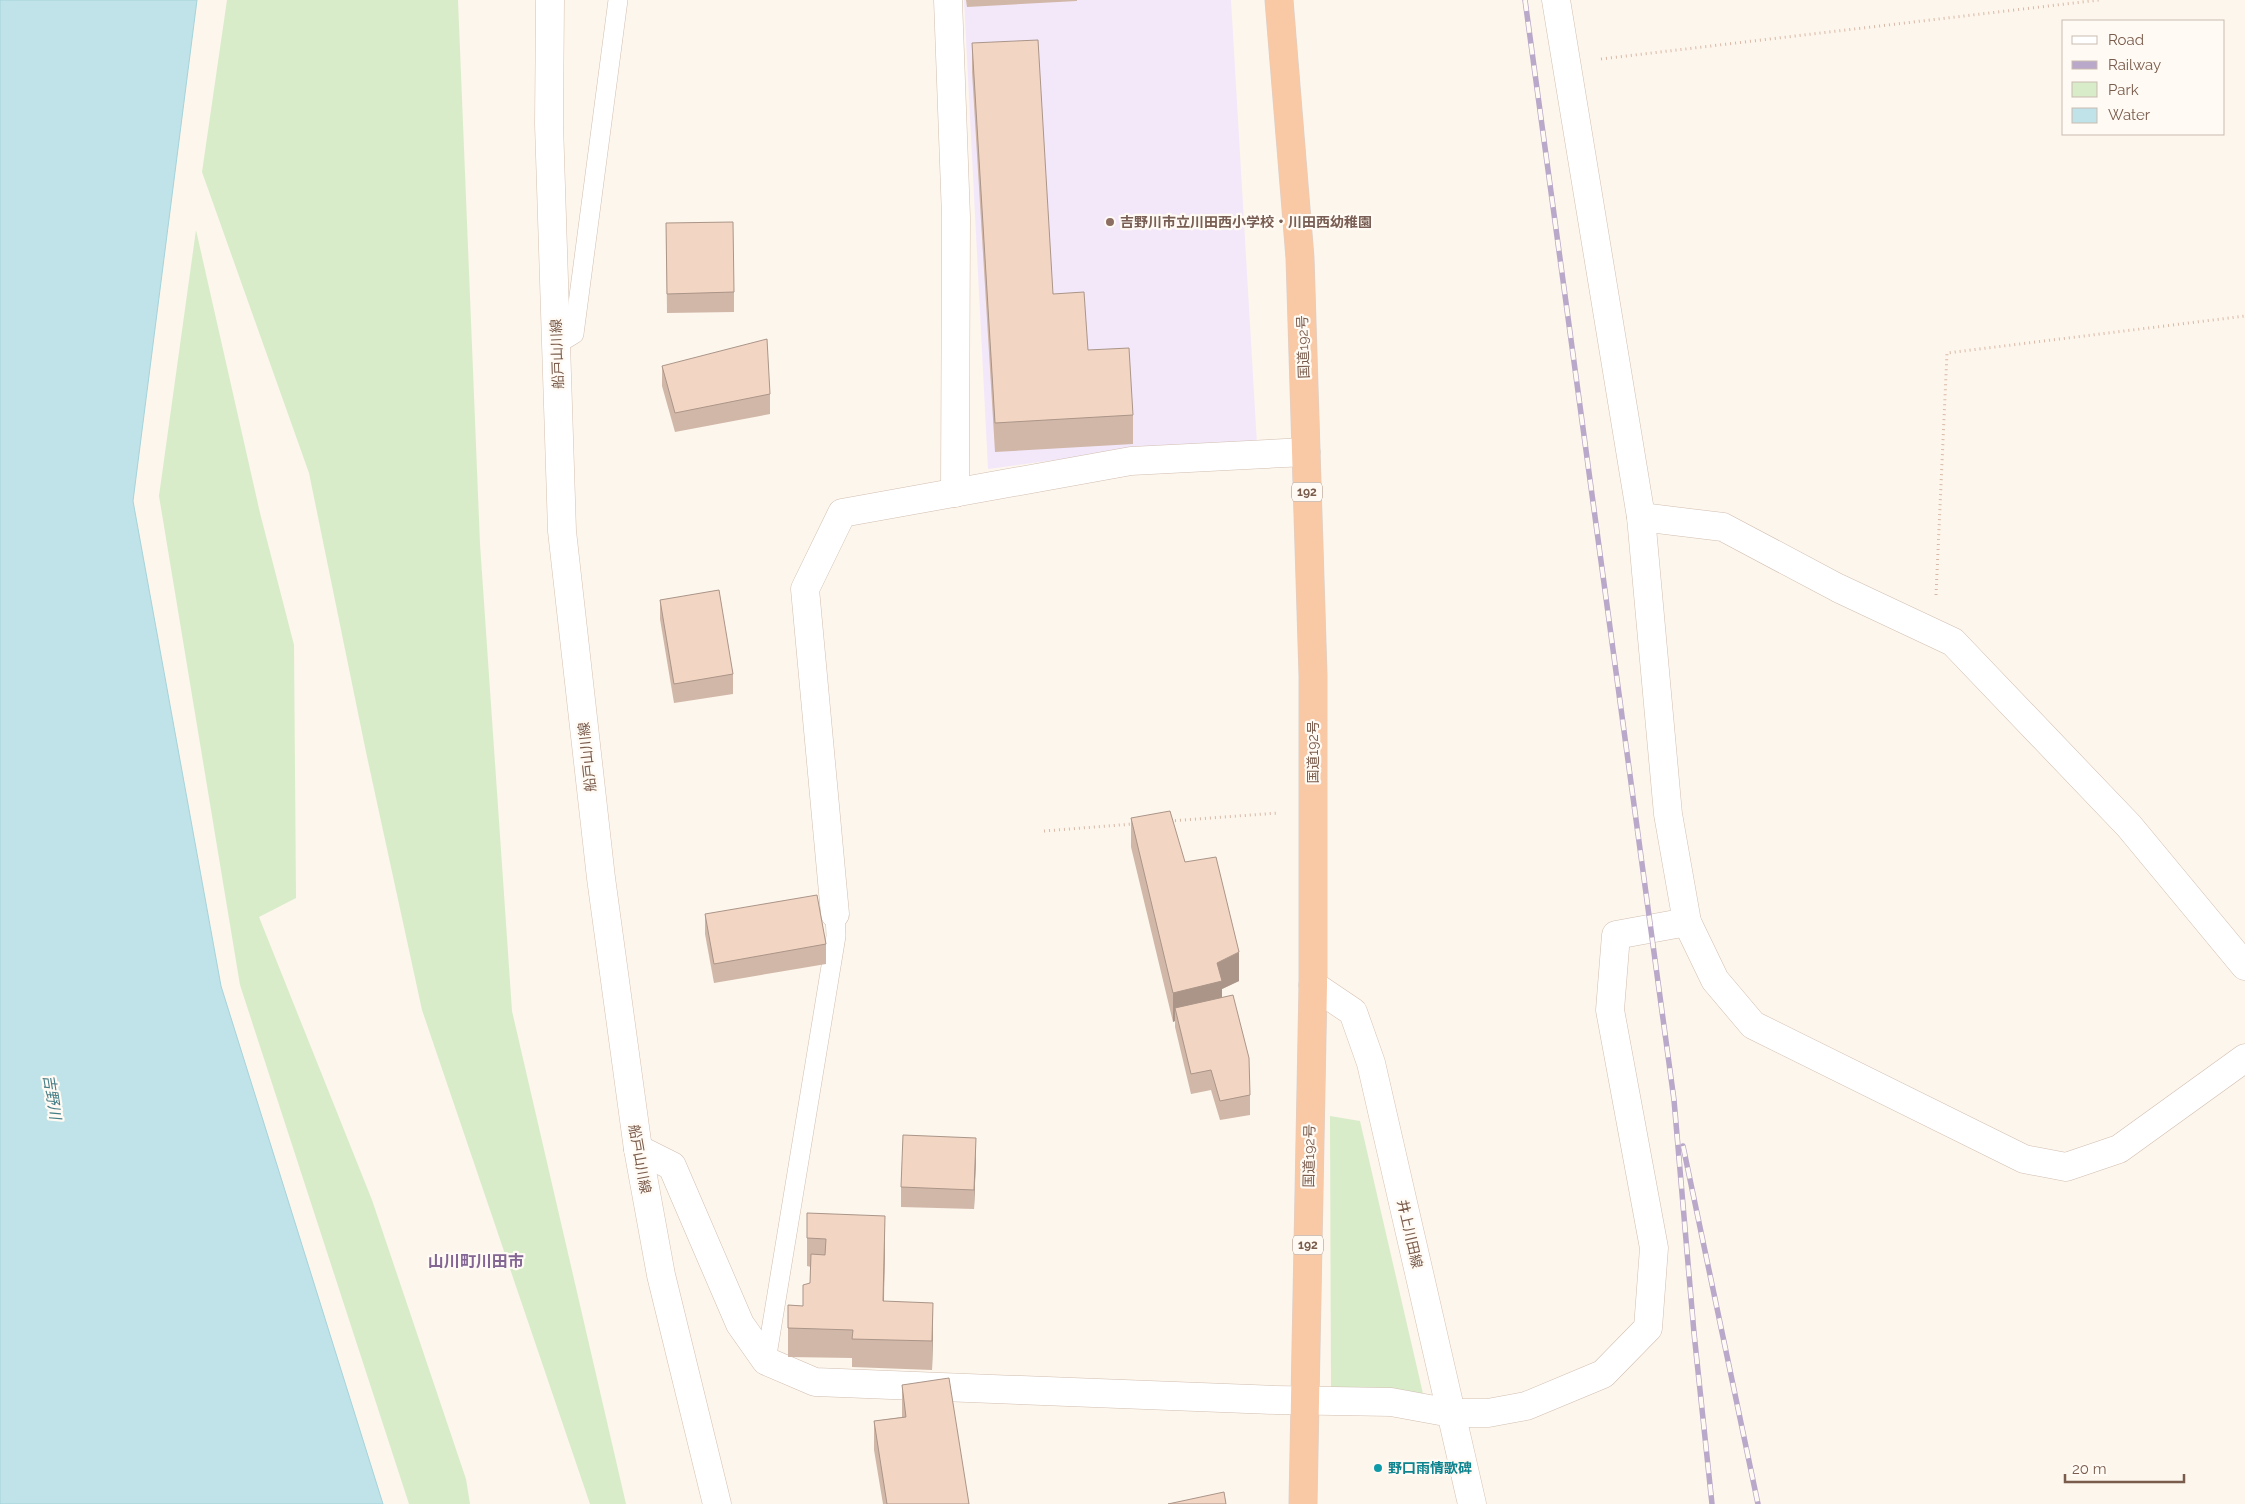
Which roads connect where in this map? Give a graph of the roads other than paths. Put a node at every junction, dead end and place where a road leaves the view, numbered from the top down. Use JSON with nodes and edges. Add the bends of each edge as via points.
{"nodes":[{"id":1,"x":550,"y":0,"type":"edge"},
{"id":2,"x":618,"y":0,"type":"edge"},
{"id":3,"x":948,"y":0,"type":"edge"},
{"id":4,"x":1279,"y":0,"type":"edge"},
{"id":5,"x":1556,"y":0,"type":"edge"},
{"id":6,"x":556,"y":345,"type":"junction"},
{"id":7,"x":1306,"y":452,"type":"junction"},
{"id":8,"x":955,"y":493,"type":"junction"},
{"id":9,"x":1641,"y":517,"type":"junction"},
{"id":10,"x":835,"y":914,"type":"joint"},
{"id":11,"x":1687,"y":922,"type":"junction"},
{"id":12,"x":2245,"y":966,"type":"edge"},
{"id":13,"x":1313,"y":985,"type":"junction"},
{"id":14,"x":2245,"y":1058,"type":"edge"},
{"id":15,"x":638,"y":1149,"type":"junction"},
{"id":16,"x":766,"y":1361,"type":"junction"},
{"id":17,"x":1304,"y":1401,"type":"junction"},
{"id":18,"x":1452,"y":1413,"type":"junction"},
{"id":19,"x":717,"y":1504,"type":"edge"},
{"id":20,"x":1302,"y":1504,"type":"edge"},
{"id":21,"x":1472,"y":1504,"type":"edge"}],
"edges":[{"from":1,"to":6,"type":"street","name":"船戸山川線","via":[[549,124]]},
{"from":2,"to":6,"type":"lane","via":[[574,334]]},
{"from":3,"to":8,"type":"street","via":[[956,217]]},
{"from":4,"to":7,"type":"highway","name":"国道192号","number":"192","via":[[1300,258]]},
{"from":5,"to":9,"type":"street"},
{"from":6,"to":15,"type":"street","name":"船戸山川線","via":[[562,531],[601,878]]},
{"from":7,"to":8,"type":"street","via":[[1131,461]]},
{"from":7,"to":13,"type":"highway","name":"国道192号","number":"192","via":[[1313,675]]},
{"from":8,"to":10,"type":"street","via":[[842,513],[805,589]]},
{"from":9,"to":11,"type":"street","via":[[1668,814]]},
{"from":9,"to":12,"type":"street","via":[[1723,527],[1838,588],[1953,642],[2129,826]]},
{"from":10,"to":16,"type":"lane","via":[[836,936]]},
{"from":11,"to":14,"type":"street","via":[[1715,980],[1753,1024],[2024,1159],[2066,1167],[2119,1150]]},
{"from":11,"to":18,"type":"street","via":[[1616,935],[1610,1010],[1654,1248],[1648,1328],[1603,1374],[1526,1406],[1488,1413]]},
{"from":13,"to":17,"type":"highway","name":"国道192号","number":"192"},
{"from":13,"to":18,"type":"street","name":"井上川田線","via":[[1353,1012],[1371,1063]]},
{"from":15,"to":16,"type":"street","via":[[672,1166],[740,1324]]},
{"from":15,"to":19,"type":"street","name":"船戸山川線","via":[[661,1274]]},
{"from":16,"to":17,"type":"street","via":[[815,1382]]},
{"from":17,"to":18,"type":"street","via":[[1391,1402]]},
{"from":17,"to":20,"type":"highway","name":"国道192号","number":"192"},
{"from":18,"to":21,"type":"street","name":"井上川田線"}]}
